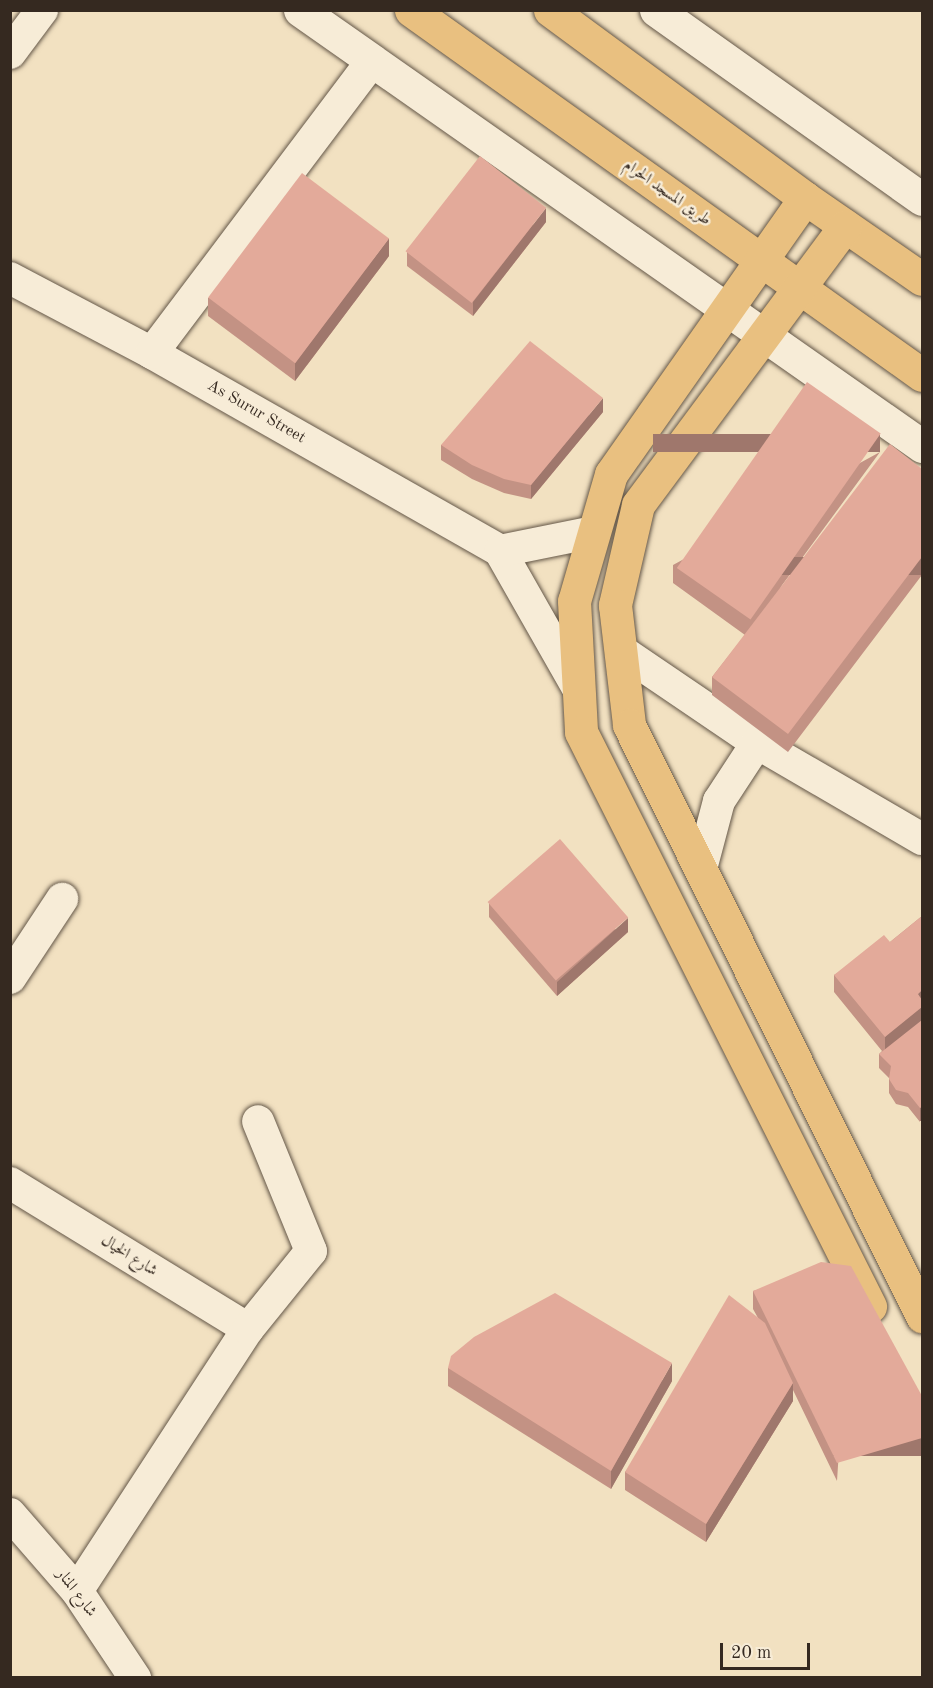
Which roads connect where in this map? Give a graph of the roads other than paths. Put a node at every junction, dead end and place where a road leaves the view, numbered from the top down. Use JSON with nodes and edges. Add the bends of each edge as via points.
{"nodes":[{"id":1,"x":42,"y":10,"type":"edge"},
{"id":2,"x":411,"y":10,"type":"edge"},
{"id":3,"x":550,"y":10,"type":"edge"},
{"id":4,"x":656,"y":10,"type":"edge"},
{"id":5,"x":311,"y":14,"type":"edge"},
{"id":6,"x":10,"y":53,"type":"edge"},
{"id":7,"x":372,"y":61,"type":"junction"},
{"id":8,"x":805,"y":198,"type":"junction"},
{"id":9,"x":922,"y":199,"type":"edge"},
{"id":10,"x":845,"y":226,"type":"junction"},
{"id":11,"x":761,"y":259,"type":"junction"},
{"id":12,"x":10,"y":278,"type":"edge"},
{"id":13,"x":922,"y":279,"type":"edge"},
{"id":14,"x":799,"y":286,"type":"junction"},
{"id":15,"x":726,"y":308,"type":"junction"},
{"id":16,"x":763,"y":334,"type":"junction"},
{"id":17,"x":152,"y":353,"type":"junction"},
{"id":18,"x":922,"y":375,"type":"edge"},
{"id":19,"x":922,"y":446,"type":"edge"},
{"id":20,"x":594,"y":532,"type":"junction"},
{"id":21,"x":500,"y":551,"type":"junction"},
{"id":22,"x":623,"y":652,"type":"junction"},
{"id":23,"x":579,"y":690,"type":"junction"},
{"id":24,"x":757,"y":743,"type":"junction"},
{"id":25,"x":922,"y":839,"type":"edge"},
{"id":26,"x":701,"y":869,"type":"junction"},
{"id":27,"x":62,"y":899,"type":"dead end"},
{"id":28,"x":10,"y":978,"type":"edge"},
{"id":29,"x":258,"y":1121,"type":"dead end"},
{"id":30,"x":10,"y":1183,"type":"edge"},
{"id":31,"x":922,"y":1316,"type":"edge"},
{"id":32,"x":248,"y":1329,"type":"junction"},
{"id":33,"x":885,"y":1335,"type":"edge"},
{"id":34,"x":10,"y":1514,"type":"edge"},
{"id":35,"x":77,"y":1591,"type":"junction"},
{"id":36,"x":135,"y":1677,"type":"edge"}],
"edges":[{"from":1,"to":6,"type":"street"},
{"from":2,"to":11,"type":"main road","name":"طريق المسجد الحرام"},
{"from":3,"to":8,"type":"main road"},
{"from":4,"to":9,"type":"street"},
{"from":5,"to":7,"type":"street"},
{"from":7,"to":15,"type":"street"},
{"from":7,"to":17,"type":"street"},
{"from":8,"to":10,"type":"main road"},
{"from":8,"to":11,"type":"main road"},
{"from":10,"to":13,"type":"main road"},
{"from":10,"to":14,"type":"main road"},
{"from":11,"to":14,"type":"main road","name":"طريق المسجد الحرام"},
{"from":11,"to":15,"type":"main road"},
{"from":12,"to":17,"type":"street","name":"As Surur Street"},
{"from":14,"to":16,"type":"main road"},
{"from":14,"to":18,"type":"main road","name":"طريق المسجد الحرام"},
{"from":15,"to":16,"type":"street"},
{"from":15,"to":20,"type":"main road","via":[[611,474]]},
{"from":16,"to":19,"type":"street"},
{"from":16,"to":22,"type":"main road","via":[[638,505],[615,605]]},
{"from":17,"to":21,"type":"street","name":"As Surur Street"},
{"from":20,"to":21,"type":"street"},
{"from":20,"to":23,"type":"main road","via":[[574,601]]},
{"from":21,"to":23,"type":"street"},
{"from":22,"to":24,"type":"street"},
{"from":22,"to":26,"type":"main road","via":[[629,725]]},
{"from":23,"to":33,"type":"main road","via":[[581,732]]},
{"from":24,"to":25,"type":"street"},
{"from":24,"to":26,"type":"street","via":[[719,801]]},
{"from":26,"to":31,"type":"main road"},
{"from":27,"to":28,"type":"street"},
{"from":29,"to":32,"type":"street","via":[[310,1251]]},
{"from":30,"to":32,"type":"street","name":"شارع الخيال"},
{"from":32,"to":35,"type":"street"},
{"from":34,"to":35,"type":"street","name":"شارع المنار"},
{"from":35,"to":36,"type":"street","name":"شارع المنار"}]}
